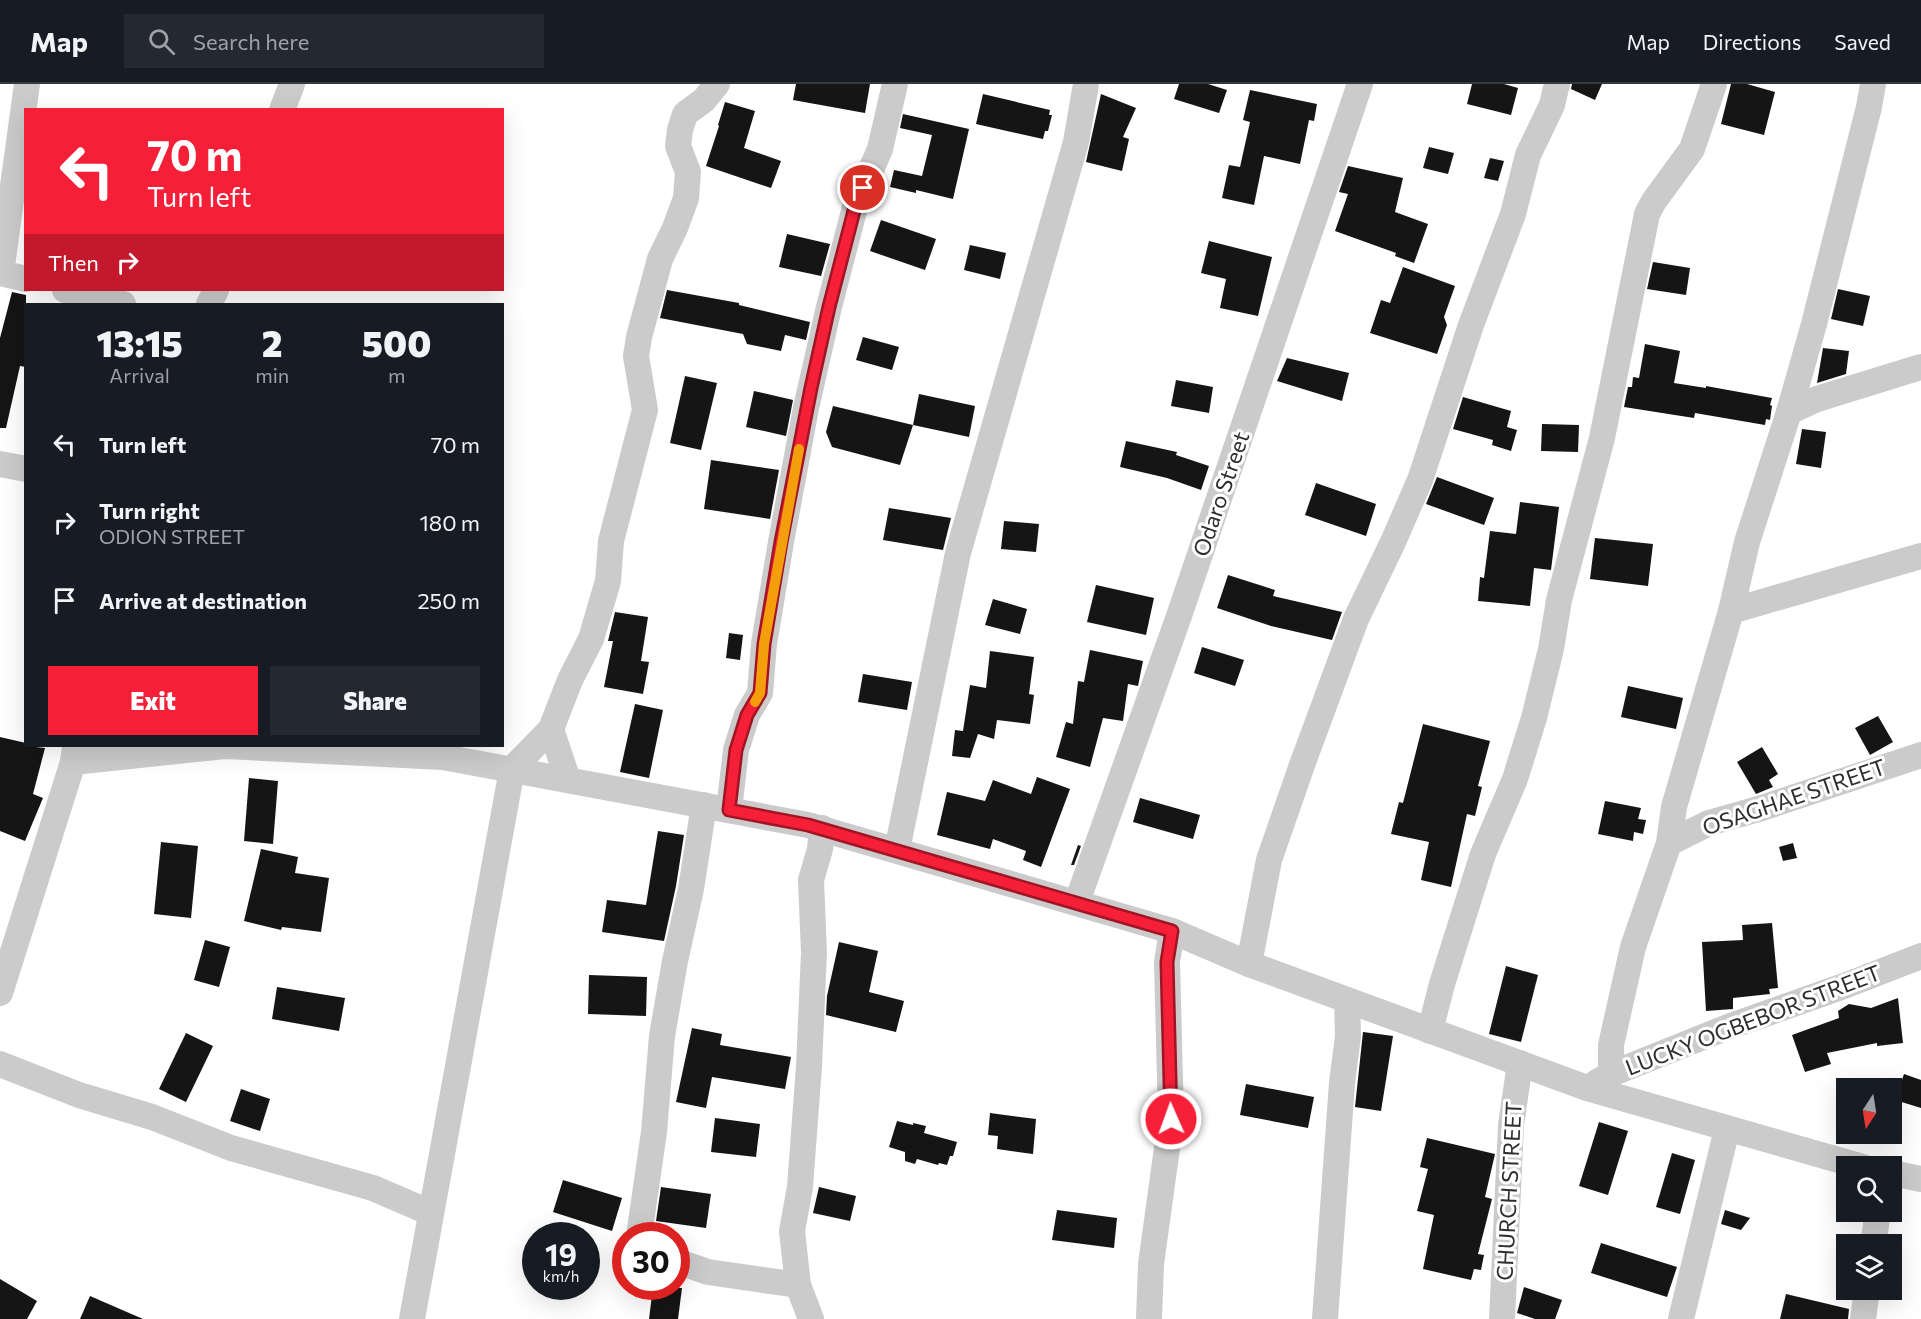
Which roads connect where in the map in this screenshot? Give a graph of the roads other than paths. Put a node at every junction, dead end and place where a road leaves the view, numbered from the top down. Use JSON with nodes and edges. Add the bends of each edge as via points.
{"nodes":[{"id":1,"x":27,"y":84,"type":"edge"},
{"id":2,"x":291,"y":84,"type":"edge"},
{"id":3,"x":717,"y":84,"type":"edge"},
{"id":4,"x":895,"y":84,"type":"edge"},
{"id":5,"x":1086,"y":84,"type":"edge"},
{"id":6,"x":1360,"y":84,"type":"edge"},
{"id":7,"x":1557,"y":84,"type":"edge"},
{"id":8,"x":1714,"y":84,"type":"edge"},
{"id":9,"x":1873,"y":84,"type":"edge"},
{"id":10,"x":283,"y":108,"type":"edge"},
{"id":11,"x":0,"y":273,"type":"edge"},
{"id":12,"x":24,"y":279,"type":"edge"},
{"id":13,"x":69,"y":291,"type":"edge"},
{"id":14,"x":119,"y":303,"type":"edge"},
{"id":15,"x":1921,"y":367,"type":"edge"},
{"id":16,"x":1789,"y":412,"type":"junction"},
{"id":17,"x":0,"y":464,"type":"edge"},
{"id":18,"x":24,"y":470,"type":"edge"},
{"id":19,"x":1921,"y":556,"type":"edge"},
{"id":20,"x":1731,"y":611,"type":"junction"},
{"id":21,"x":551,"y":729,"type":"junction"},
{"id":22,"x":206,"y":747,"type":"edge"},
{"id":23,"x":266,"y":747,"type":"edge"},
{"id":24,"x":430,"y":751,"type":"edge"},
{"id":25,"x":74,"y":754,"type":"edge"},
{"id":26,"x":1921,"y":755,"type":"edge"},
{"id":27,"x":512,"y":769,"type":"junction"},
{"id":28,"x":568,"y":780,"type":"junction"},
{"id":29,"x":704,"y":805,"type":"junction"},
{"id":30,"x":729,"y":810,"type":"junction"},
{"id":31,"x":822,"y":828,"type":"junction"},
{"id":32,"x":1669,"y":843,"type":"junction"},
{"id":33,"x":897,"y":850,"type":"junction"},
{"id":34,"x":1077,"y":902,"type":"junction"},
{"id":35,"x":1172,"y":931,"type":"junction"},
{"id":36,"x":1921,"y":956,"type":"edge"},
{"id":37,"x":1249,"y":964,"type":"junction"},
{"id":38,"x":0,"y":993,"type":"edge"},
{"id":39,"x":1347,"y":1000,"type":"junction"},
{"id":40,"x":1430,"y":1030,"type":"junction"},
{"id":41,"x":0,"y":1064,"type":"edge"},
{"id":42,"x":1520,"y":1064,"type":"junction"},
{"id":43,"x":1611,"y":1074,"type":"junction"},
{"id":44,"x":1587,"y":1088,"type":"junction"},
{"id":45,"x":1727,"y":1129,"type":"junction"},
{"id":46,"x":1836,"y":1159,"type":"edge"},
{"id":47,"x":1902,"y":1175,"type":"edge"},
{"id":48,"x":1921,"y":1179,"type":"edge"},
{"id":49,"x":431,"y":1213,"type":"junction"},
{"id":50,"x":641,"y":1222,"type":"edge"},
{"id":51,"x":690,"y":1266,"type":"edge"},
{"id":52,"x":798,"y":1285,"type":"junction"},
{"id":53,"x":1866,"y":1300,"type":"edge"},
{"id":54,"x":412,"y":1319,"type":"edge"},
{"id":55,"x":811,"y":1319,"type":"edge"},
{"id":56,"x":1149,"y":1319,"type":"edge"},
{"id":57,"x":1325,"y":1319,"type":"edge"},
{"id":58,"x":1502,"y":1319,"type":"edge"},
{"id":59,"x":1681,"y":1319,"type":"edge"},
{"id":60,"x":1863,"y":1319,"type":"edge"}],
"edges":[{"from":1,"to":11,"type":"street"},
{"from":2,"to":10,"type":"street"},
{"from":3,"to":21,"type":"street","via":[[685,114],[680,130],[678,146],[688,172],[686,198],[660,259],[636,356],[645,410],[611,541],[608,581],[594,629]]},
{"from":4,"to":30,"type":"street","via":[[880,148],[855,207],[829,307],[781,542],[760,693],[747,715],[736,750]]},
{"from":5,"to":33,"type":"street","via":[[1076,142],[958,553]]},
{"from":6,"to":34,"type":"street","name":"Odaro Street"},
{"from":7,"to":37,"type":"street","via":[[1552,105],[1528,155],[1513,214],[1471,325],[1420,480],[1356,619],[1298,776],[1269,860]]},
{"from":8,"to":40,"type":"street","via":[[1692,149],[1647,214],[1602,438],[1559,600],[1534,718],[1515,779],[1483,854]]},
{"from":9,"to":16,"type":"street"},
{"from":11,"to":12,"type":"street"},
{"from":13,"to":14,"type":"street"},
{"from":15,"to":16,"type":"street","via":[[1817,399]]},
{"from":16,"to":20,"type":"street","via":[[1747,542]]},
{"from":17,"to":18,"type":"street"},
{"from":19,"to":20,"type":"street"},
{"from":20,"to":32,"type":"street","via":[[1674,807]]},
{"from":21,"to":27,"type":"street"},
{"from":21,"to":28,"type":"street"},
{"from":22,"to":25,"type":"street"},
{"from":23,"to":24,"type":"street"},
{"from":24,"to":27,"type":"street","via":[[443,757]]},
{"from":25,"to":38,"type":"street"},
{"from":26,"to":32,"type":"street","name":"OSAGHAE STREET","via":[[1709,823]]},
{"from":27,"to":28,"type":"street"},
{"from":27,"to":49,"type":"street"},
{"from":28,"to":29,"type":"street"},
{"from":29,"to":30,"type":"street"},
{"from":29,"to":50,"type":"street","via":[[692,890],[662,1036]]},
{"from":30,"to":31,"type":"street"},
{"from":31,"to":33,"type":"street"},
{"from":31,"to":52,"type":"street","via":[[811,880],[814,953],[809,1066],[800,1187],[792,1231]]},
{"from":32,"to":43,"type":"street","via":[[1633,947],[1611,1045]]},
{"from":33,"to":34,"type":"street"},
{"from":34,"to":35,"type":"street"},
{"from":35,"to":37,"type":"street"},
{"from":35,"to":56,"type":"street","via":[[1167,962],[1171,1119],[1151,1264]]},
{"from":36,"to":43,"type":"street","name":"LUCKY OGBEBOR STREET"},
{"from":37,"to":39,"type":"street"},
{"from":39,"to":40,"type":"street"},
{"from":39,"to":57,"type":"street","via":[[1348,1036]]},
{"from":40,"to":42,"type":"street"},
{"from":41,"to":49,"type":"street","via":[[231,1148],[373,1188]]},
{"from":42,"to":44,"type":"street"},
{"from":42,"to":58,"type":"street","name":"CHURCH STREET","via":[[1511,1125]]},
{"from":43,"to":44,"type":"street","name":"LUCKY OGBEBOR STREET"},
{"from":44,"to":45,"type":"street"},
{"from":45,"to":46,"type":"street"},
{"from":45,"to":59,"type":"street"},
{"from":47,"to":48,"type":"street"},
{"from":49,"to":54,"type":"street"},
{"from":51,"to":52,"type":"street"},
{"from":52,"to":55,"type":"street"},
{"from":53,"to":60,"type":"street"}]}
